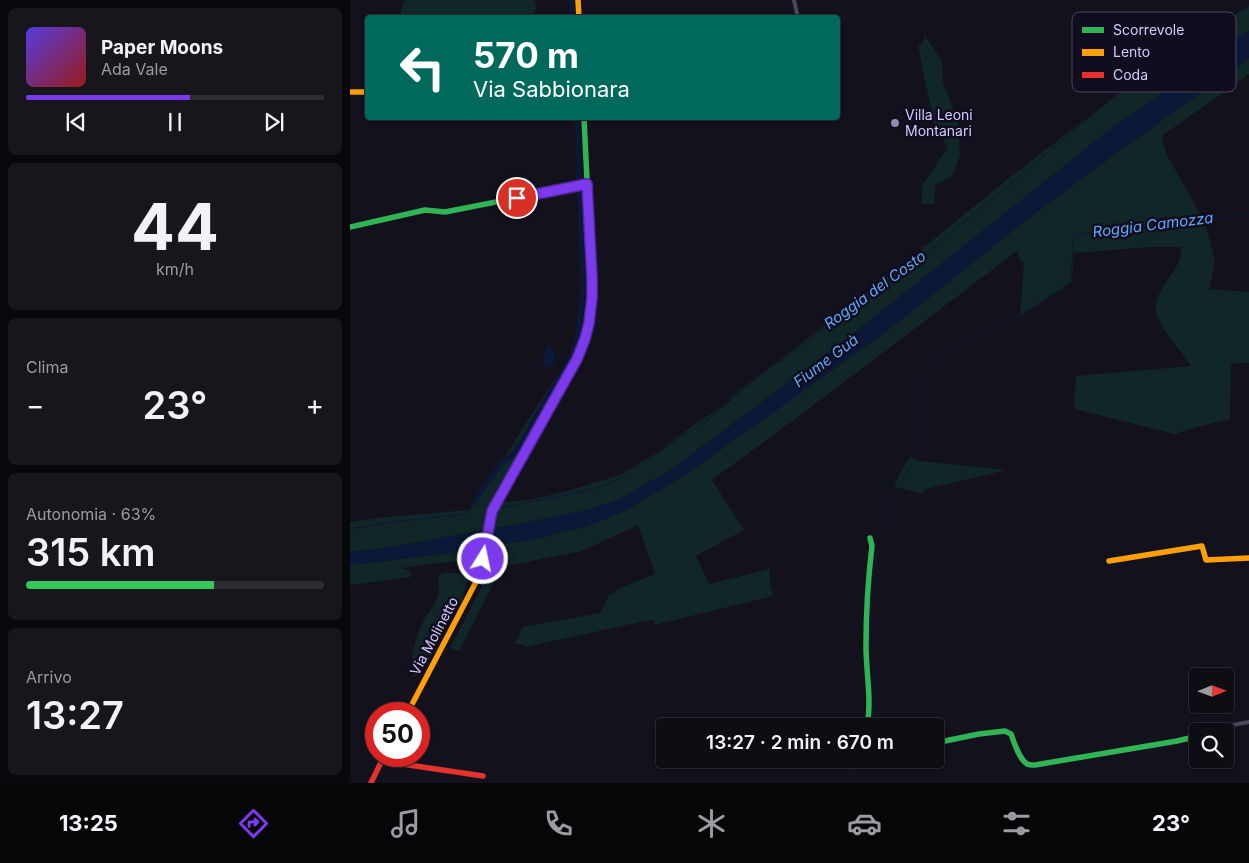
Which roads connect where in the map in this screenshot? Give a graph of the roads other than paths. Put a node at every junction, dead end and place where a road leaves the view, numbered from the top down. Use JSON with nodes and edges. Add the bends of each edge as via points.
{"nodes":[{"id":1,"x":578,"y":0,"type":"edge"},
{"id":2,"x":794,"y":0,"type":"edge"},
{"id":3,"x":579,"y":15,"type":"edge"},
{"id":4,"x":797,"y":15,"type":"edge"},
{"id":5,"x":350,"y":92,"type":"edge"},
{"id":6,"x":365,"y":92,"type":"edge"},
{"id":7,"x":584,"y":120,"type":"edge"},
{"id":8,"x":587,"y":184,"type":"junction"},
{"id":9,"x":350,"y":227,"type":"edge"},
{"id":10,"x":870,"y":538,"type":"dead end"},
{"id":11,"x":1249,"y":558,"type":"edge"},
{"id":12,"x":1110,"y":561,"type":"dead end"},
{"id":13,"x":412,"y":702,"type":"edge"},
{"id":14,"x":868,"y":718,"type":"edge"},
{"id":15,"x":1249,"y":722,"type":"edge"},
{"id":16,"x":1234,"y":725,"type":"edge"},
{"id":17,"x":1189,"y":738,"type":"edge"},
{"id":18,"x":944,"y":741,"type":"edge"},
{"id":19,"x":430,"y":766,"type":"edge"},
{"id":20,"x":379,"y":767,"type":"edge"},
{"id":21,"x":483,"y":776,"type":"dead end"},
{"id":22,"x":371,"y":783,"type":"edge"}],
"edges":[{"from":1,"to":3,"type":"street"},
{"from":2,"to":4,"type":"street"},
{"from":5,"to":6,"type":"street"},
{"from":7,"to":8,"type":"street","name":"Via Molinetto"},
{"from":8,"to":9,"type":"street","via":[[445,212],[425,210]]},
{"from":8,"to":13,"type":"street","name":"Via Molinetto","via":[[592,298],[585,339],[577,359],[497,500],[488,524],[478,578]]},
{"from":10,"to":14,"type":"street","via":[[866,610],[871,698]]},
{"from":11,"to":12,"type":"street","via":[[1206,560],[1202,546]]},
{"from":15,"to":16,"type":"street"},
{"from":17,"to":18,"type":"street","via":[[1035,765],[1027,764],[1021,758],[1012,734],[1005,731]]},
{"from":19,"to":21,"type":"street"},
{"from":20,"to":22,"type":"street"}]}
